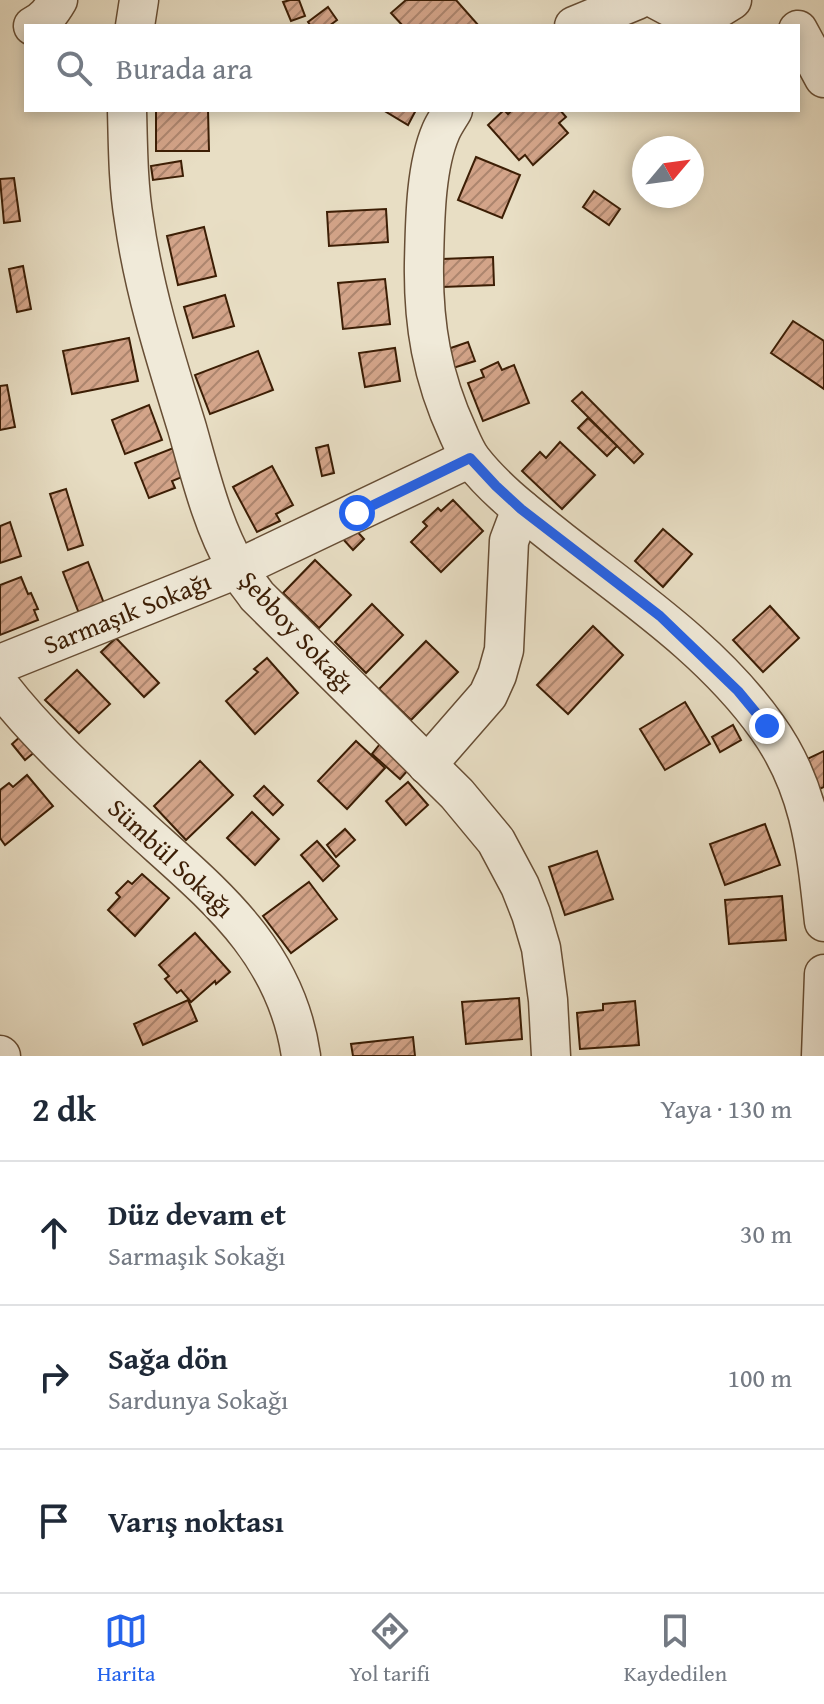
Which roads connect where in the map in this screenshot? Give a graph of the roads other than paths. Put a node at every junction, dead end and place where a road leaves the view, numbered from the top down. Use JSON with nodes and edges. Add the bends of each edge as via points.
{"nodes":[{"id":1,"x":58,"y":0,"type":"edge"},
{"id":2,"x":139,"y":0,"type":"edge"},
{"id":3,"x":637,"y":0,"type":"edge"},
{"id":4,"x":657,"y":0,"type":"edge"},
{"id":5,"x":732,"y":0,"type":"edge"},
{"id":6,"x":784,"y":0,"type":"edge"},
{"id":7,"x":702,"y":23,"type":"edge"},
{"id":8,"x":37,"y":24,"type":"edge"},
{"id":9,"x":135,"y":24,"type":"edge"},
{"id":10,"x":579,"y":24,"type":"edge"},
{"id":11,"x":795,"y":24,"type":"edge"},
{"id":12,"x":24,"y":28,"type":"edge"},
{"id":13,"x":0,"y":32,"type":"edge"},
{"id":14,"x":800,"y":34,"type":"edge"},
{"id":15,"x":824,"y":78,"type":"edge"},
{"id":16,"x":800,"y":86,"type":"edge"},
{"id":17,"x":824,"y":101,"type":"edge"},
{"id":18,"x":127,"y":112,"type":"edge"},
{"id":19,"x":452,"y":112,"type":"edge"},
{"id":20,"x":470,"y":458,"type":"junction"},
{"id":21,"x":521,"y":509,"type":"junction"},
{"id":22,"x":237,"y":569,"type":"junction"},
{"id":23,"x":0,"y":664,"type":"edge"},
{"id":24,"x":0,"y":686,"type":"edge"},
{"id":25,"x":427,"y":765,"type":"junction"},
{"id":26,"x":824,"y":922,"type":"edge"},
{"id":27,"x":824,"y":974,"type":"edge"},
{"id":28,"x":301,"y":1056,"type":"edge"},
{"id":29,"x":551,"y":1056,"type":"edge"},
{"id":30,"x":821,"y":1056,"type":"edge"}],
"edges":[{"from":1,"to":8,"type":"street"},
{"from":2,"to":9,"type":"street"},
{"from":3,"to":10,"type":"street"},
{"from":4,"to":7,"type":"street"},
{"from":5,"to":7,"type":"street"},
{"from":6,"to":11,"type":"street"},
{"from":12,"to":13,"type":"street"},
{"from":14,"to":15,"type":"street"},
{"from":16,"to":17,"type":"street"},
{"from":18,"to":22,"type":"street","name":"Şebboy Sokağı","via":[[134,220],[151,304],[204,486]]},
{"from":19,"to":20,"type":"street","via":[[431,166],[424,279],[435,373]]},
{"from":20,"to":21,"type":"street"},
{"from":20,"to":22,"type":"street","name":"Sarmaşık Sokağı"},
{"from":21,"to":25,"type":"street","via":[[509,541],[504,650],[497,675],[488,695]]},
{"from":21,"to":26,"type":"street","via":[[660,616],[767,726],[787,756],[813,831]]},
{"from":22,"to":23,"type":"street","name":"Sarmaşık Sokağı"},
{"from":22,"to":25,"type":"street","name":"Şebboy Sokağı","via":[[257,596]]},
{"from":24,"to":28,"type":"street","name":"Sümbül Sokağı","via":[[63,756],[222,904],[256,943],[290,1008]]},
{"from":25,"to":29,"type":"street","name":"Şebboy Sokağı","via":[[496,841],[520,886],[546,974]]},
{"from":27,"to":30,"type":"street"}]}
